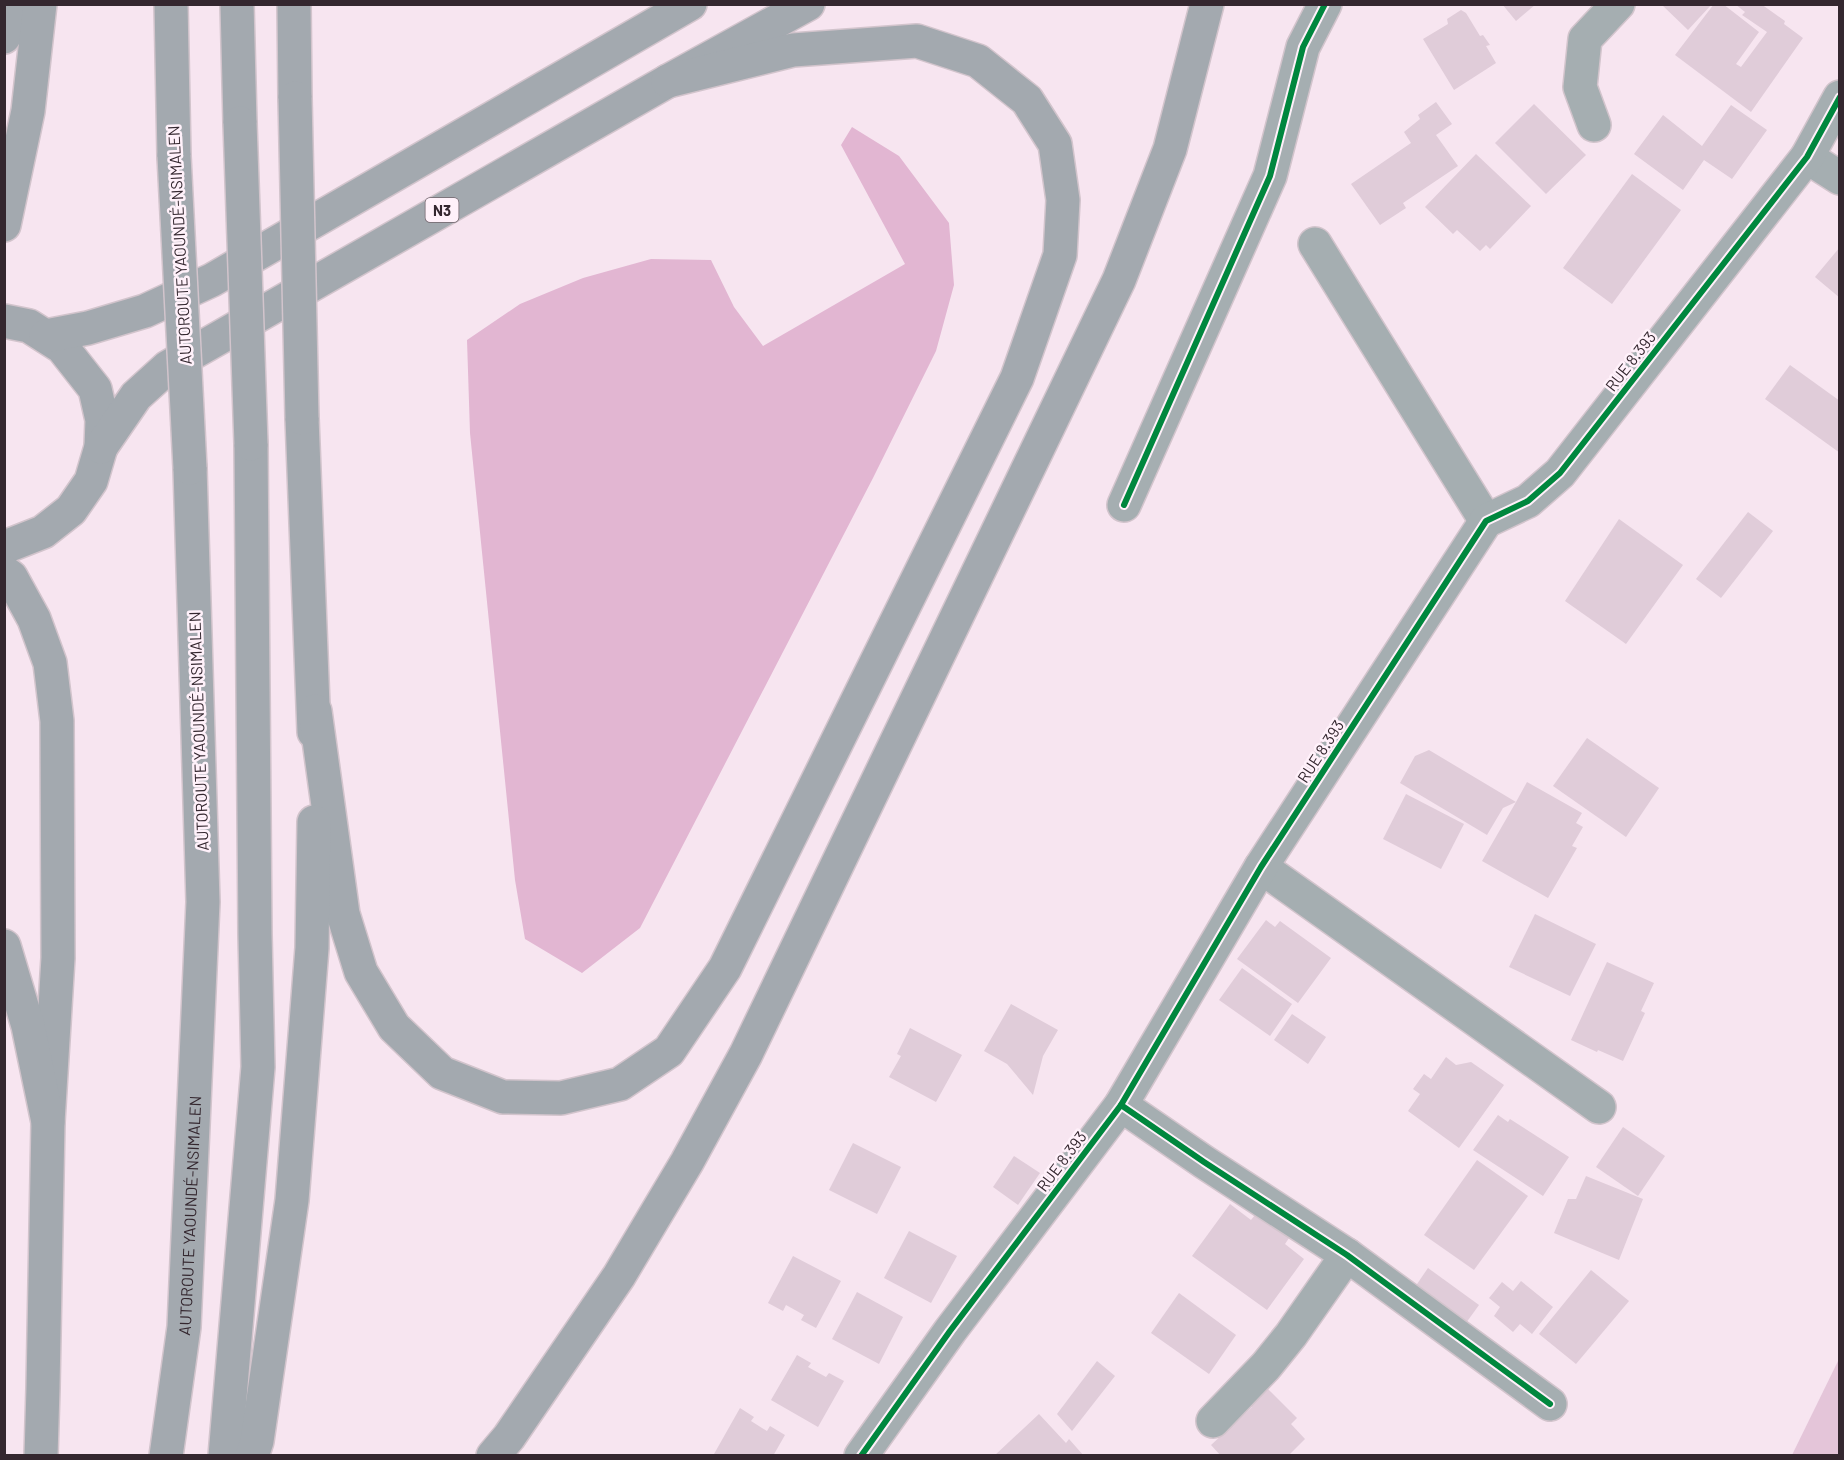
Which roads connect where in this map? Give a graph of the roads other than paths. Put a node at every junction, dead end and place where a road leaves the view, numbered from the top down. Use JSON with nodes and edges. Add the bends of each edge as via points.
{"nodes":[{"id":1,"x":21,"y":4,"type":"edge"},
{"id":2,"x":40,"y":4,"type":"edge"},
{"id":3,"x":171,"y":4,"type":"edge"},
{"id":4,"x":237,"y":4,"type":"edge"},
{"id":5,"x":294,"y":4,"type":"edge"},
{"id":6,"x":690,"y":4,"type":"edge"},
{"id":7,"x":808,"y":4,"type":"edge"},
{"id":8,"x":1207,"y":4,"type":"edge"},
{"id":9,"x":1325,"y":4,"type":"edge"},
{"id":10,"x":1618,"y":4,"type":"edge"},
{"id":11,"x":4,"y":37,"type":"edge"},
{"id":12,"x":668,"y":81,"type":"junction"},
{"id":13,"x":1839,"y":98,"type":"edge"},
{"id":14,"x":1594,"y":125,"type":"dead end"},
{"id":15,"x":1807,"y":157,"type":"junction"},
{"id":16,"x":1839,"y":178,"type":"edge"},
{"id":17,"x":4,"y":225,"type":"edge"},
{"id":18,"x":1315,"y":244,"type":"dead end"},
{"id":19,"x":4,"y":321,"type":"edge"},
{"id":20,"x":46,"y":336,"type":"junction"},
{"id":21,"x":101,"y":447,"type":"junction"},
{"id":22,"x":1124,"y":505,"type":"dead end"},
{"id":23,"x":1486,"y":521,"type":"junction"},
{"id":24,"x":4,"y":545,"type":"edge"},
{"id":25,"x":4,"y":572,"type":"edge"},
{"id":26,"x":315,"y":711,"type":"junction"},
{"id":27,"x":1260,"y":867,"type":"junction"},
{"id":28,"x":4,"y":946,"type":"edge"},
{"id":29,"x":1121,"y":1105,"type":"junction"},
{"id":30,"x":1599,"y":1107,"type":"dead end"},
{"id":31,"x":48,"y":1122,"type":"junction"},
{"id":32,"x":1347,"y":1255,"type":"junction"},
{"id":33,"x":1550,"y":1404,"type":"dead end"},
{"id":34,"x":1213,"y":1421,"type":"dead end"},
{"id":35,"x":40,"y":1455,"type":"edge"},
{"id":36,"x":166,"y":1455,"type":"edge"},
{"id":37,"x":225,"y":1455,"type":"edge"},
{"id":38,"x":252,"y":1455,"type":"edge"},
{"id":39,"x":493,"y":1455,"type":"edge"},
{"id":40,"x":861,"y":1455,"type":"edge"}],
"edges":[{"from":1,"to":11,"type":"highway"},
{"from":2,"to":17,"type":"highway","via":[[28,111]]},
{"from":3,"to":36,"type":"highway","name":"AUTOROUTE YAOUNDÉ-NSIMALEN","bridge":true,"via":[[203,902],[183,1327]]},
{"from":4,"to":37,"type":"highway","bridge":true,"via":[[251,444],[258,1067]]},
{"from":5,"to":26,"type":"highway","bridge":true,"via":[[302,418]]},
{"from":6,"to":20,"type":"highway","via":[[212,280],[145,311]]},
{"from":7,"to":12,"type":"highway","number":"N3"},
{"from":8,"to":39,"type":"highway","via":[[1170,150],[1119,279],[746,1054],[619,1276]]},
{"from":9,"to":22,"type":"street","via":[[1303,47],[1270,176]]},
{"from":10,"to":14,"type":"street","via":[[1585,39],[1580,87]]},
{"from":12,"to":21,"type":"highway","number":"N3","via":[[168,367],[136,396]]},
{"from":12,"to":26,"type":"highway","via":[[793,50],[917,41],[978,62],[1027,100],[1055,144],[1064,201],[1060,255],[1017,378],[725,968],[669,1051],[620,1084],[561,1098],[503,1097],[442,1073],[394,1027],[361,972],[343,914]]},
{"from":13,"to":15,"type":"street","name":"RUE 8.393"},
{"from":15,"to":16,"type":"street"},
{"from":15,"to":23,"type":"street","name":"RUE 8.393","via":[[1560,473],[1528,501]]},
{"from":18,"to":23,"type":"street"},
{"from":19,"to":20,"type":"highway","number":"N3","via":[[29,326]]},
{"from":20,"to":21,"type":"highway","number":"N3","via":[[62,347],[95,389],[102,420]]},
{"from":21,"to":24,"type":"highway","number":"N3","via":[[91,481],[71,510],[43,532]]},
{"from":23,"to":27,"type":"street","name":"RUE 8.393"},
{"from":25,"to":31,"type":"highway","via":[[11,577],[34,619],[50,663],[57,721],[58,958]]},
{"from":26,"to":38,"type":"highway","via":[[312,948],[292,1200]]},
{"from":27,"to":29,"type":"street","name":"RUE 8.393"},
{"from":27,"to":30,"type":"street"},
{"from":28,"to":31,"type":"highway","via":[[28,1026]]},
{"from":29,"to":32,"type":"street"},
{"from":29,"to":40,"type":"street","name":"RUE 8.393"},
{"from":31,"to":35,"type":"highway"},
{"from":32,"to":33,"type":"street"},
{"from":32,"to":34,"type":"street","via":[[1266,1366]]}]}
